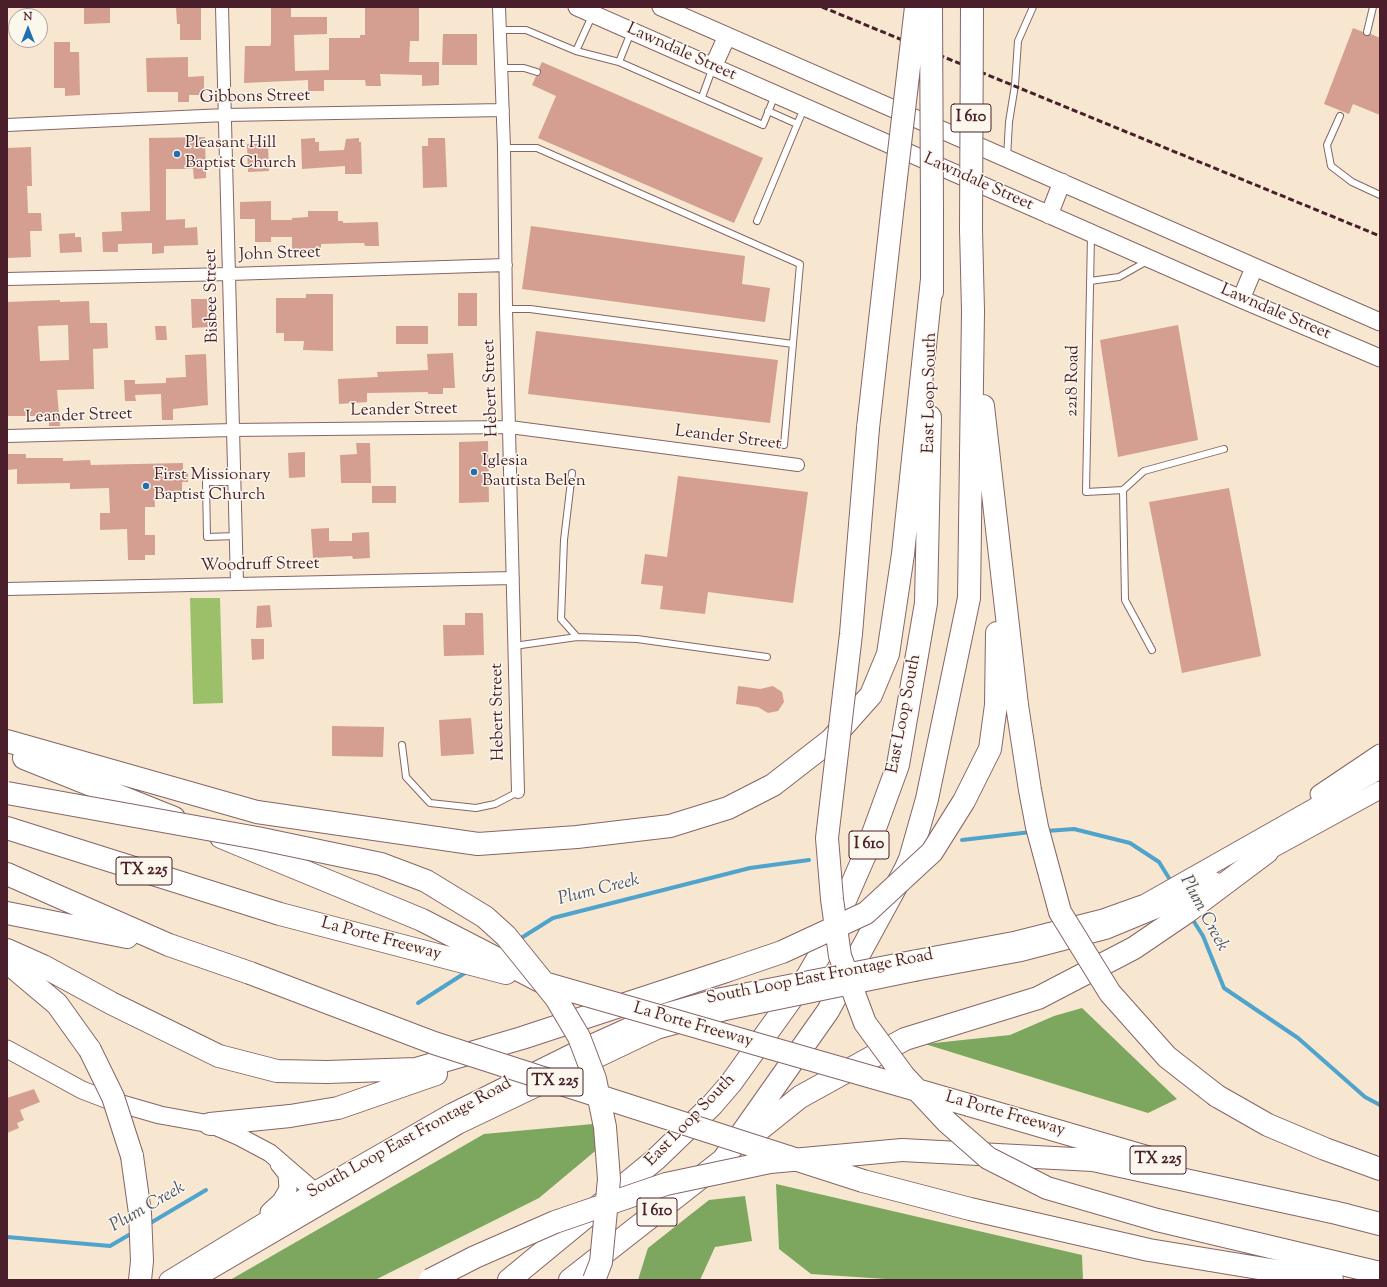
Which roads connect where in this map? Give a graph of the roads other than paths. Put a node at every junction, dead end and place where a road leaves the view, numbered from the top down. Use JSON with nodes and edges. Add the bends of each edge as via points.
{"nodes":[{"id":1,"x":222,"y":7,"type":"edge"},
{"id":2,"x":499,"y":7,"type":"edge"},
{"id":3,"x":577,"y":7,"type":"edge"},
{"id":4,"x":661,"y":7,"type":"edge"},
{"id":5,"x":916,"y":7,"type":"edge"},
{"id":6,"x":931,"y":7,"type":"edge"},
{"id":7,"x":972,"y":7,"type":"edge"},
{"id":8,"x":1033,"y":7,"type":"edge"},
{"id":9,"x":1373,"y":7,"type":"edge"},
{"id":10,"x":593,"y":14,"type":"junction"},
{"id":11,"x":499,"y":30,"type":"junction"},
{"id":12,"x":632,"y":31,"type":"junction"},
{"id":13,"x":1367,"y":32,"type":"dead end"},
{"id":14,"x":727,"y":36,"type":"junction"},
{"id":15,"x":576,"y":51,"type":"junction"},
{"id":16,"x":619,"y":62,"type":"junction"},
{"id":17,"x":713,"y":67,"type":"junction"},
{"id":18,"x":501,"y":68,"type":"junction"},
{"id":19,"x":538,"y":72,"type":"dead end"},
{"id":20,"x":776,"y":94,"type":"junction"},
{"id":21,"x":702,"y":97,"type":"junction"},
{"id":22,"x":805,"y":106,"type":"junction"},
{"id":23,"x":503,"y":110,"type":"junction"},
{"id":24,"x":768,"y":111,"type":"junction"},
{"id":25,"x":225,"y":115,"type":"junction"},
{"id":26,"x":1340,"y":116,"type":"dead end"},
{"id":27,"x":797,"y":124,"type":"junction"},
{"id":28,"x":7,"y":125,"type":"edge"},
{"id":29,"x":504,"y":148,"type":"junction"},
{"id":30,"x":1006,"y":159,"type":"junction"},
{"id":31,"x":1062,"y":182,"type":"junction"},
{"id":32,"x":1380,"y":195,"type":"edge"},
{"id":33,"x":1049,"y":215,"type":"junction"},
{"id":34,"x":757,"y":221,"type":"dead end"},
{"id":35,"x":1091,"y":234,"type":"junction"},
{"id":36,"x":1150,"y":260,"type":"junction"},
{"id":37,"x":506,"y":265,"type":"junction"},
{"id":38,"x":1254,"y":268,"type":"junction"},
{"id":39,"x":230,"y":274,"type":"junction"},
{"id":40,"x":7,"y":279,"type":"edge"},
{"id":41,"x":932,"y":279,"type":"junction"},
{"id":42,"x":1090,"y":281,"type":"junction"},
{"id":43,"x":1241,"y":300,"type":"junction"},
{"id":44,"x":506,"y":309,"type":"junction"},
{"id":45,"x":973,"y":311,"type":"junction"},
{"id":46,"x":1380,"y":322,"type":"edge"},
{"id":47,"x":793,"y":344,"type":"junction"},
{"id":48,"x":1380,"y":358,"type":"edge"},
{"id":49,"x":510,"y":427,"type":"junction"},
{"id":50,"x":232,"y":430,"type":"junction"},
{"id":51,"x":7,"y":436,"type":"edge"},
{"id":52,"x":784,"y":445,"type":"dead end"},
{"id":53,"x":1224,"y":448,"type":"dead end"},
{"id":54,"x":798,"y":465,"type":"dead end"},
{"id":55,"x":572,"y":473,"type":"dead end"},
{"id":56,"x":234,"y":482,"type":"junction"},
{"id":57,"x":1123,"y":490,"type":"junction"},
{"id":58,"x":236,"y":536,"type":"junction"},
{"id":59,"x":514,"y":578,"type":"junction"},
{"id":60,"x":237,"y":583,"type":"junction"},
{"id":61,"x":7,"y":589,"type":"edge"},
{"id":62,"x":577,"y":637,"type":"junction"},
{"id":63,"x":514,"y":646,"type":"junction"},
{"id":64,"x":1152,"y":650,"type":"dead end"},
{"id":65,"x":766,"y":657,"type":"dead end"},
{"id":66,"x":1006,"y":705,"type":"junction"},
{"id":67,"x":7,"y":741,"type":"edge"},
{"id":68,"x":402,"y":745,"type":"dead end"},
{"id":69,"x":7,"y":751,"type":"edge"},
{"id":70,"x":1380,"y":753,"type":"edge"},
{"id":71,"x":1380,"y":770,"type":"edge"},
{"id":72,"x":518,"y":792,"type":"joint"},
{"id":73,"x":7,"y":793,"type":"edge"},
{"id":74,"x":1375,"y":794,"type":"edge"},
{"id":75,"x":7,"y":828,"type":"edge"},
{"id":76,"x":1275,"y":831,"type":"junction"},
{"id":77,"x":1267,"y":852,"type":"joint"},
{"id":78,"x":7,"y":874,"type":"edge"},
{"id":79,"x":1211,"y":881,"type":"junction"},
{"id":80,"x":7,"y":913,"type":"edge"},
{"id":81,"x":170,"y":945,"type":"junction"},
{"id":82,"x":7,"y":950,"type":"edge"},
{"id":83,"x":7,"y":962,"type":"edge"},
{"id":84,"x":544,"y":983,"type":"junction"},
{"id":85,"x":522,"y":1038,"type":"junction"},
{"id":86,"x":8,"y":1050,"type":"edge"},
{"id":87,"x":210,"y":1124,"type":"junction"},
{"id":88,"x":270,"y":1153,"type":"junction"},
{"id":89,"x":723,"y":1160,"type":"junction"},
{"id":90,"x":1380,"y":1169,"type":"edge"},
{"id":91,"x":318,"y":1198,"type":"junction"},
{"id":92,"x":1346,"y":1215,"type":"junction"},
{"id":93,"x":1380,"y":1224,"type":"edge"},
{"id":94,"x":246,"y":1232,"type":"junction"},
{"id":95,"x":1380,"y":1273,"type":"edge"},
{"id":96,"x":140,"y":1280,"type":"edge"},
{"id":97,"x":168,"y":1280,"type":"edge"},
{"id":98,"x":194,"y":1280,"type":"edge"},
{"id":99,"x":430,"y":1280,"type":"edge"},
{"id":100,"x":509,"y":1280,"type":"edge"},
{"id":101,"x":570,"y":1280,"type":"edge"},
{"id":102,"x":594,"y":1280,"type":"edge"},
{"id":103,"x":1332,"y":1280,"type":"edge"}],
"edges":[{"from":1,"to":25,"type":"street","name":"Bisbee Street"},
{"from":2,"to":11,"type":"street","name":"Hebert Street"},
{"from":3,"to":10,"type":"main road","name":"Lawndale Street"},
{"from":4,"to":14,"type":"main road","name":"Lawndale Street"},
{"from":5,"to":95,"type":"highway","bridge":true,"via":[[868,428],[851,634],[827,838],[840,956],[865,1023],[904,1076],[947,1122],[988,1158],[1047,1188],[1157,1220]]},
{"from":6,"to":41,"type":"highway","name":"East Loop South","number":"I 610","bridge":true},
{"from":7,"to":45,"type":"highway","number":"I 610","bridge":true},
{"from":8,"to":30,"type":"lane","via":[[1018,41]]},
{"from":9,"to":13,"type":"lane"},
{"from":10,"to":12,"type":"main road","name":"Lawndale Street"},
{"from":10,"to":15,"type":"lane"},
{"from":11,"to":15,"type":"lane","via":[[526,30]]},
{"from":11,"to":18,"type":"street","name":"Hebert Street"},
{"from":12,"to":16,"type":"lane"},
{"from":12,"to":17,"type":"main road","name":"Lawndale Street"},
{"from":14,"to":17,"type":"main road"},
{"from":14,"to":30,"type":"main road","name":"Lawndale Street"},
{"from":15,"to":16,"type":"lane"},
{"from":16,"to":21,"type":"lane"},
{"from":17,"to":20,"type":"main road","name":"Lawndale Street"},
{"from":17,"to":21,"type":"lane"},
{"from":18,"to":19,"type":"lane","via":[[524,68]]},
{"from":18,"to":23,"type":"street","name":"Hebert Street"},
{"from":20,"to":22,"type":"main road","name":"Lawndale Street"},
{"from":20,"to":24,"type":"lane"},
{"from":21,"to":24,"type":"lane","via":[[763,125]]},
{"from":22,"to":27,"type":"lane"},
{"from":22,"to":33,"type":"main road","name":"Lawndale Street"},
{"from":23,"to":25,"type":"street","name":"Gibbons Street"},
{"from":23,"to":29,"type":"street","name":"Hebert Street"},
{"from":24,"to":27,"type":"lane"},
{"from":25,"to":28,"type":"street","name":"Gibbons Street"},
{"from":25,"to":39,"type":"street","name":"Bisbee Street"},
{"from":26,"to":32,"type":"lane","via":[[1327,145],[1332,166],[1352,182]]},
{"from":27,"to":34,"type":"lane"},
{"from":29,"to":37,"type":"street","name":"Hebert Street"},
{"from":29,"to":47,"type":"lane","via":[[537,148],[800,264]]},
{"from":30,"to":31,"type":"main road","name":"Lawndale Street"},
{"from":31,"to":33,"type":"main road"},
{"from":31,"to":38,"type":"main road","name":"Lawndale Street"},
{"from":33,"to":35,"type":"main road","name":"Lawndale Street"},
{"from":35,"to":36,"type":"main road","name":"Lawndale Street"},
{"from":35,"to":42,"type":"lane","name":"2218 Road"},
{"from":36,"to":42,"type":"lane","via":[[1126,275]]},
{"from":36,"to":43,"type":"main road","name":"Lawndale Street"},
{"from":37,"to":39,"type":"street","name":"John Street"},
{"from":37,"to":44,"type":"street","name":"Hebert Street"},
{"from":38,"to":43,"type":"main road"},
{"from":38,"to":46,"type":"main road","name":"Lawndale Street"},
{"from":39,"to":40,"type":"street","name":"John Street"},
{"from":39,"to":50,"type":"street","name":"Bisbee Street"},
{"from":41,"to":67,"type":"highway","via":[[903,554],[888,654],[871,695],[831,740],[772,785],[728,808],[670,826],[577,837],[478,844],[257,812]]},
{"from":41,"to":100,"type":"highway","name":"East Loop South","number":"I 610","via":[[926,603],[898,764],[867,850],[825,946],[807,977],[731,1083],[656,1159]]},
{"from":42,"to":57,"type":"lane","name":"2218 Road","via":[[1086,492]]},
{"from":43,"to":48,"type":"main road","name":"Lawndale Street"},
{"from":44,"to":47,"type":"lane","via":[[530,309]]},
{"from":44,"to":49,"type":"street","name":"Hebert Street"},
{"from":45,"to":66,"type":"highway","via":[[997,527]]},
{"from":45,"to":89,"type":"highway","number":"I 610","via":[[969,598],[927,799],[910,859],[828,1011]]},
{"from":47,"to":52,"type":"lane"},
{"from":49,"to":50,"type":"street","name":"Leander Street"},
{"from":49,"to":54,"type":"street","name":"Leander Street"},
{"from":49,"to":59,"type":"street","name":"Hebert Street"},
{"from":50,"to":51,"type":"street","name":"Leander Street"},
{"from":50,"to":56,"type":"street","name":"Bisbee Street"},
{"from":53,"to":57,"type":"lane","via":[[1144,471]]},
{"from":55,"to":62,"type":"lane","via":[[564,540],[561,619]]},
{"from":56,"to":58,"type":"street","name":"Bisbee Street"},
{"from":56,"to":58,"type":"lane","via":[[206,482],[207,537]]},
{"from":57,"to":64,"type":"lane","via":[[1125,600]]},
{"from":58,"to":60,"type":"street","name":"Bisbee Street"},
{"from":59,"to":60,"type":"street","name":"Woodruff Street"},
{"from":59,"to":63,"type":"street","name":"Hebert Street"},
{"from":60,"to":61,"type":"street","name":"Woodruff Street"},
{"from":62,"to":63,"type":"lane"},
{"from":62,"to":65,"type":"lane","via":[[637,639]]},
{"from":63,"to":72,"type":"street","name":"Hebert Street"},
{"from":66,"to":85,"type":"highway","bridge":true,"via":[[990,749],[964,801],[932,852],[866,913],[782,952]]},
{"from":66,"to":90,"type":"highway","bridge":true,"via":[[1042,851],[1060,912],[1110,993],[1167,1057],[1217,1096],[1268,1125]]},
{"from":68,"to":72,"type":"lane","via":[[406,777],[430,803],[476,808],[496,804]]},
{"from":69,"to":84,"type":"highway","via":[[422,920]]},
{"from":70,"to":76,"type":"main road","via":[[1304,804]]},
{"from":71,"to":76,"type":"main road","name":"South Loop East Frontage Road"},
{"from":73,"to":102,"type":"highway","bridge":true,"via":[[257,838],[381,864],[426,881],[485,917],[506,936],[556,998],[579,1037],[595,1080],[605,1127],[609,1179],[601,1262]]},
{"from":74,"to":77,"type":"main road"},
{"from":75,"to":84,"type":"highway","name":"La Porte Freeway","number":"TX 225","via":[[280,914]]},
{"from":76,"to":79,"type":"main road","name":"South Loop East Frontage Road"},
{"from":77,"to":79,"type":"highway"},
{"from":78,"to":81,"type":"highway","number":"TX 225"},
{"from":79,"to":89,"type":"highway","via":[[1134,948],[1038,998],[905,1039],[800,1097]]},
{"from":79,"to":91,"type":"main road","name":"South Loop East Frontage Road","bridge":true,"via":[[1182,899],[1123,917],[1107,930],[1019,953],[916,965],[721,1004],[586,1063]]},
{"from":80,"to":81,"type":"highway"},
{"from":81,"to":103,"type":"highway","number":"TX 225","bridge":true,"via":[[434,1043],[863,1181],[970,1209],[1149,1250]]},
{"from":82,"to":85,"type":"highway","via":[[219,1056],[277,1071],[416,1069]]},
{"from":83,"to":96,"type":"highway","bridge":true,"via":[[57,1004],[90,1050],[113,1097],[132,1156],[140,1213]]},
{"from":84,"to":92,"type":"highway","name":"La Porte Freeway","number":"TX 225","bridge":true},
{"from":85,"to":87,"type":"highway","via":[[429,1077],[338,1108]]},
{"from":86,"to":87,"type":"main road","via":[[82,1090],[108,1100],[160,1115]]},
{"from":87,"to":88,"type":"main road"},
{"from":88,"to":91,"type":"main road"},
{"from":88,"to":94,"type":"main road","via":[[287,1174],[288,1190],[281,1202]]},
{"from":89,"to":101,"type":"highway","number":"I 610"},
{"from":91,"to":94,"type":"main road","name":"South Loop East Frontage Road"},
{"from":91,"to":98,"type":"main road","name":"South Loop East Frontage Road"},
{"from":92,"to":93,"type":"highway","name":"La Porte Freeway","number":"TX 225"},
{"from":92,"to":99,"type":"highway","bridge":true,"via":[[1093,1160],[902,1150],[770,1162],[666,1184],[555,1222]]},
{"from":94,"to":97,"type":"main road","name":"South Loop East Frontage Road"}]}
